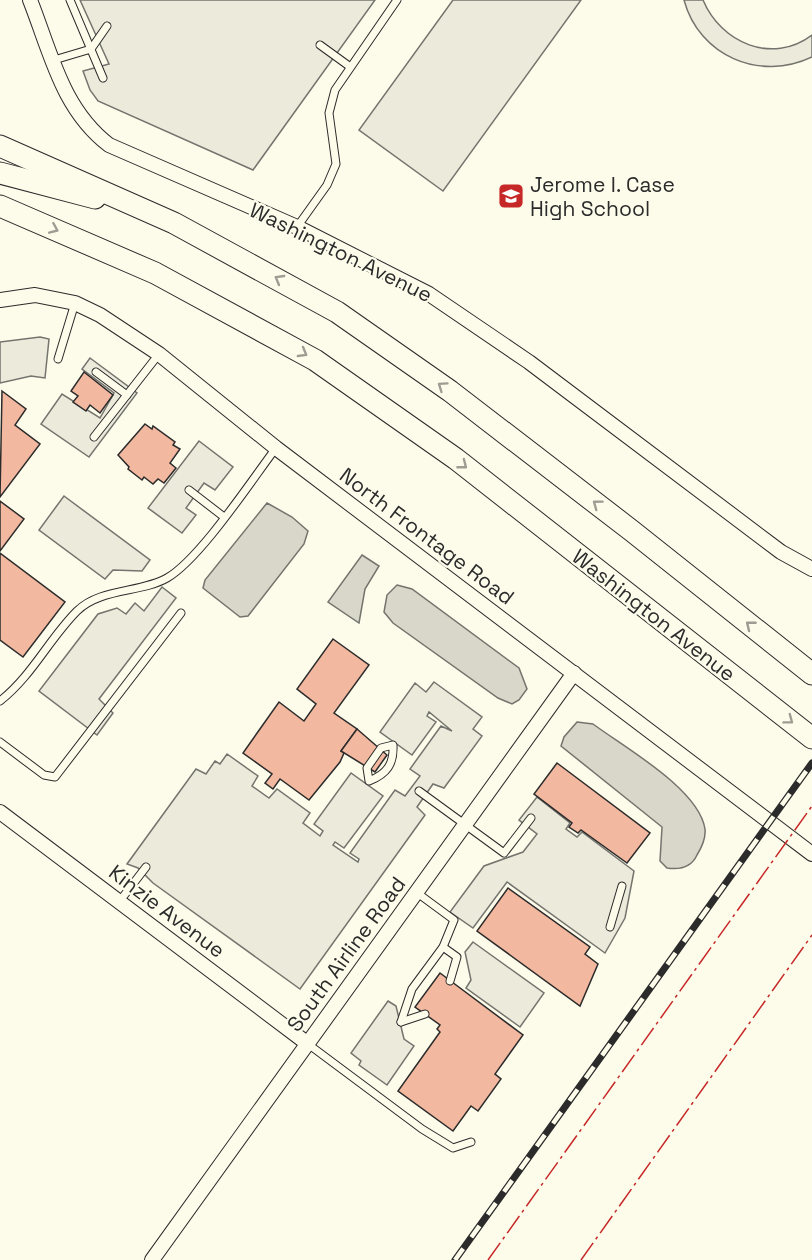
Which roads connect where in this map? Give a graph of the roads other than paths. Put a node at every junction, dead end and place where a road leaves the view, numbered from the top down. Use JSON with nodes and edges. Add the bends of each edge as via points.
{"nodes":[{"id":1,"x":30,"y":0,"type":"edge"},
{"id":2,"x":70,"y":0,"type":"edge"},
{"id":3,"x":397,"y":0,"type":"edge"},
{"id":4,"x":107,"y":26,"type":"dead end"},
{"id":5,"x":320,"y":45,"type":"dead end"},
{"id":6,"x":91,"y":49,"type":"junction"},
{"id":7,"x":54,"y":60,"type":"junction"},
{"id":8,"x":349,"y":66,"type":"junction"},
{"id":9,"x":104,"y":78,"type":"dead end"},
{"id":10,"x":0,"y":146,"type":"edge"},
{"id":11,"x":0,"y":173,"type":"edge"},
{"id":12,"x":0,"y":206,"type":"edge"},
{"id":13,"x":137,"y":206,"type":"junction"},
{"id":14,"x":297,"y":227,"type":"junction"},
{"id":15,"x":0,"y":300,"type":"edge"},
{"id":16,"x":75,"y":303,"type":"junction"},
{"id":17,"x":159,"y":354,"type":"junction"},
{"id":18,"x":58,"y":359,"type":"dead end"},
{"id":19,"x":96,"y":372,"type":"dead end"},
{"id":20,"x":127,"y":395,"type":"junction"},
{"id":21,"x":94,"y":437,"type":"dead end"},
{"id":22,"x":276,"y":448,"type":"junction"},
{"id":23,"x":189,"y":490,"type":"dead end"},
{"id":24,"x":224,"y":517,"type":"junction"},
{"id":25,"x":812,"y":569,"type":"edge"},
{"id":26,"x":181,"y":613,"type":"dead end"},
{"id":27,"x":804,"y":668,"type":"edge"},
{"id":28,"x":574,"y":672,"type":"junction"},
{"id":29,"x":0,"y":701,"type":"edge"},
{"id":30,"x":812,"y":738,"type":"edge"},
{"id":31,"x":0,"y":742,"type":"edge"},
{"id":32,"x":369,"y":781,"type":"joint"},
{"id":33,"x":419,"y":791,"type":"dead end"},
{"id":34,"x":0,"y":812,"type":"edge"},
{"id":35,"x":531,"y":818,"type":"dead end"},
{"id":36,"x":465,"y":824,"type":"junction"},
{"id":37,"x":812,"y":854,"type":"edge"},
{"id":38,"x":146,"y":867,"type":"dead end"},
{"id":39,"x":622,"y":886,"type":"dead end"},
{"id":40,"x":416,"y":892,"type":"junction"},
{"id":41,"x":119,"y":902,"type":"junction"},
{"id":42,"x":610,"y":927,"type":"dead end"},
{"id":43,"x":443,"y":947,"type":"junction"},
{"id":44,"x":450,"y":981,"type":"dead end"},
{"id":45,"x":425,"y":1014,"type":"dead end"},
{"id":46,"x":308,"y":1044,"type":"junction"},
{"id":47,"x":471,"y":1142,"type":"dead end"},
{"id":48,"x":152,"y":1260,"type":"edge"}],
"edges":[{"from":1,"to":7,"type":"street","name":"Washington Avenue"},
{"from":2,"to":6,"type":"lane"},
{"from":3,"to":8,"type":"lane"},
{"from":4,"to":6,"type":"lane"},
{"from":5,"to":8,"type":"lane"},
{"from":6,"to":7,"type":"lane"},
{"from":6,"to":9,"type":"lane"},
{"from":7,"to":14,"type":"street","name":"Washington Avenue","via":[[70,103],[90,130],[109,145]]},
{"from":8,"to":14,"type":"lane","via":[[328,113],[336,164],[327,185]]},
{"from":10,"to":13,"type":"main road"},
{"from":11,"to":13,"type":"main road"},
{"from":12,"to":30,"type":"main road","name":"Washington Avenue","one_way":true,"via":[[155,273],[315,360],[456,459]]},
{"from":27,"to":13,"type":"main road","one_way":true,"via":[[459,398],[337,312]]},
{"from":14,"to":25,"type":"street","name":"Washington Avenue","via":[[429,294],[529,362],[781,552]]},
{"from":15,"to":16,"type":"street","name":"North Frontage Road","via":[[35,296]]},
{"from":16,"to":17,"type":"street","name":"North Frontage Road"},
{"from":16,"to":18,"type":"lane"},
{"from":17,"to":20,"type":"lane"},
{"from":17,"to":22,"type":"street","name":"North Frontage Road"},
{"from":19,"to":20,"type":"lane"},
{"from":20,"to":21,"type":"lane"},
{"from":22,"to":24,"type":"lane"},
{"from":22,"to":28,"type":"street","name":"North Frontage Road"},
{"from":23,"to":24,"type":"lane"},
{"from":24,"to":29,"type":"lane","via":[[188,561],[168,577],[79,609],[36,665]]},
{"from":26,"to":31,"type":"lane","via":[[55,777],[44,775]]},
{"from":28,"to":36,"type":"street","name":"South Airline Road"},
{"from":28,"to":37,"type":"street","name":"North Frontage Road"},
{"from":32,"to":32,"type":"lane","via":[[382,776],[394,760],[393,745],[381,748],[367,768]]},
{"from":33,"to":36,"type":"lane"},
{"from":34,"to":41,"type":"street","name":"Kinzie Avenue"},
{"from":35,"to":36,"type":"lane","via":[[504,852]]},
{"from":36,"to":40,"type":"street","name":"South Airline Road"},
{"from":38,"to":41,"type":"lane"},
{"from":39,"to":42,"type":"lane"},
{"from":40,"to":43,"type":"lane","via":[[454,920]]},
{"from":40,"to":46,"type":"street","name":"South Airline Road"},
{"from":41,"to":46,"type":"street","name":"Kinzie Avenue"},
{"from":43,"to":44,"type":"lane","via":[[457,957]]},
{"from":43,"to":45,"type":"lane","via":[[412,988],[401,1022]]},
{"from":46,"to":47,"type":"lane","via":[[453,1148]]},
{"from":46,"to":48,"type":"street","name":"South Airline Road"}]}
